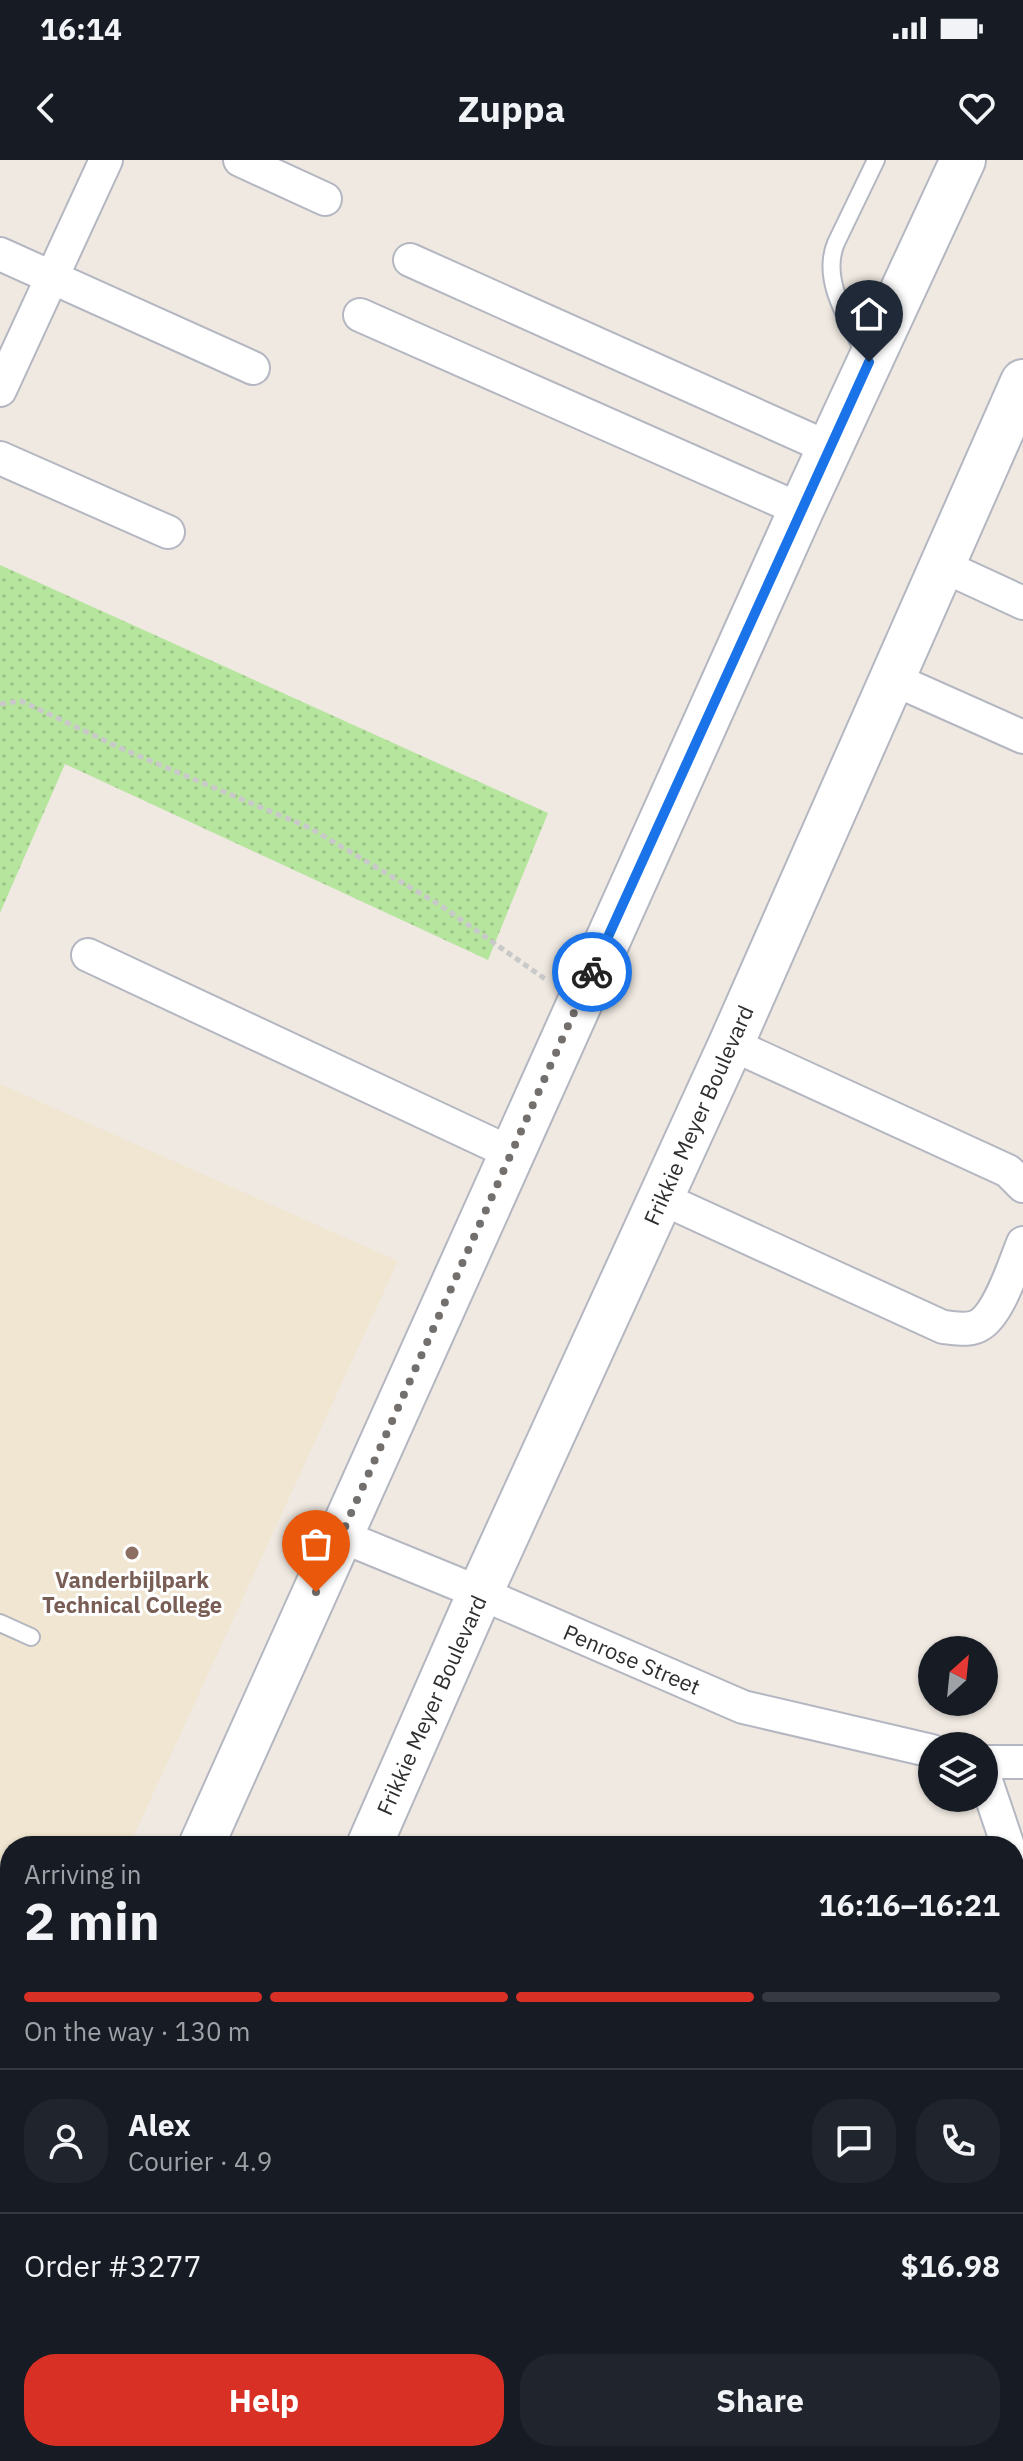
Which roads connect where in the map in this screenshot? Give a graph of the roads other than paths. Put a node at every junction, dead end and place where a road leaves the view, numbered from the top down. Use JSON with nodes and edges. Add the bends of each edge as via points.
{"nodes":[{"id":1,"x":106,"y":160,"type":"edge"},
{"id":2,"x":240,"y":160,"type":"edge"},
{"id":3,"x":876,"y":160,"type":"edge"},
{"id":4,"x":963,"y":160,"type":"edge"},
{"id":5,"x":325,"y":199,"type":"dead end"},
{"id":6,"x":0,"y":254,"type":"edge"},
{"id":7,"x":410,"y":260,"type":"dead end"},
{"id":8,"x":52,"y":277,"type":"junction"},
{"id":9,"x":360,"y":315,"type":"dead end"},
{"id":10,"x":869,"y":362,"type":"junction"},
{"id":11,"x":253,"y":368,"type":"dead end"},
{"id":12,"x":1023,"y":382,"type":"edge"},
{"id":13,"x":0,"y":390,"type":"edge"},
{"id":14,"x":829,"y":448,"type":"junction"},
{"id":15,"x":0,"y":458,"type":"edge"},
{"id":16,"x":801,"y":510,"type":"junction"},
{"id":17,"x":168,"y":532,"type":"dead end"},
{"id":18,"x":943,"y":566,"type":"junction"},
{"id":19,"x":1023,"y":603,"type":"edge"},
{"id":20,"x":893,"y":679,"type":"junction"},
{"id":21,"x":1023,"y":737,"type":"edge"},
{"id":22,"x":88,"y":955,"type":"dead end"},
{"id":23,"x":731,"y":1044,"type":"junction"},
{"id":24,"x":511,"y":1153,"type":"junction"},
{"id":25,"x":1023,"y":1186,"type":"edge"},
{"id":26,"x":661,"y":1198,"type":"junction"},
{"id":27,"x":1023,"y":1243,"type":"edge"},
{"id":28,"x":341,"y":1536,"type":"junction"},
{"id":29,"x":480,"y":1593,"type":"junction"},
{"id":30,"x":0,"y":1623,"type":"edge"},
{"id":31,"x":31,"y":1637,"type":"dead end"},
{"id":32,"x":918,"y":1748,"type":"edge"},
{"id":33,"x":998,"y":1762,"type":"edge"},
{"id":34,"x":1023,"y":1762,"type":"edge"},
{"id":35,"x":997,"y":1812,"type":"edge"},
{"id":36,"x":206,"y":1836,"type":"edge"},
{"id":37,"x":374,"y":1836,"type":"edge"},
{"id":38,"x":1005,"y":1836,"type":"edge"}],
"edges":[{"from":1,"to":8,"type":"street"},
{"from":2,"to":5,"type":"street"},
{"from":3,"to":10,"type":"lane","via":[[831,254],[830,268]]},
{"from":4,"to":10,"type":"main road"},
{"from":6,"to":8,"type":"street"},
{"from":7,"to":14,"type":"street"},
{"from":8,"to":11,"type":"street"},
{"from":8,"to":13,"type":"street"},
{"from":9,"to":16,"type":"street"},
{"from":10,"to":14,"type":"main road"},
{"from":12,"to":18,"type":"main road","name":"Frikkie Meyer Boulevard"},
{"from":14,"to":16,"type":"main road"},
{"from":15,"to":17,"type":"street"},
{"from":16,"to":24,"type":"main road"},
{"from":18,"to":19,"type":"street"},
{"from":18,"to":20,"type":"main road","name":"Frikkie Meyer Boulevard"},
{"from":20,"to":21,"type":"street"},
{"from":20,"to":23,"type":"main road","name":"Frikkie Meyer Boulevard"},
{"from":22,"to":24,"type":"street"},
{"from":23,"to":25,"type":"street","via":[[1008,1171]]},
{"from":23,"to":26,"type":"main road","name":"Frikkie Meyer Boulevard"},
{"from":24,"to":28,"type":"main road"},
{"from":26,"to":27,"type":"street","via":[[943,1327],[966,1330],[982,1324],[997,1305]]},
{"from":26,"to":29,"type":"main road","name":"Frikkie Meyer Boulevard"},
{"from":28,"to":29,"type":"street","name":"Penrose Street"},
{"from":28,"to":36,"type":"main road"},
{"from":29,"to":32,"type":"street","name":"Penrose Street","via":[[743,1707]]},
{"from":29,"to":37,"type":"main road","name":"Frikkie Meyer Boulevard"},
{"from":30,"to":31,"type":"lane"},
{"from":33,"to":34,"type":"street"},
{"from":35,"to":38,"type":"street"}]}
